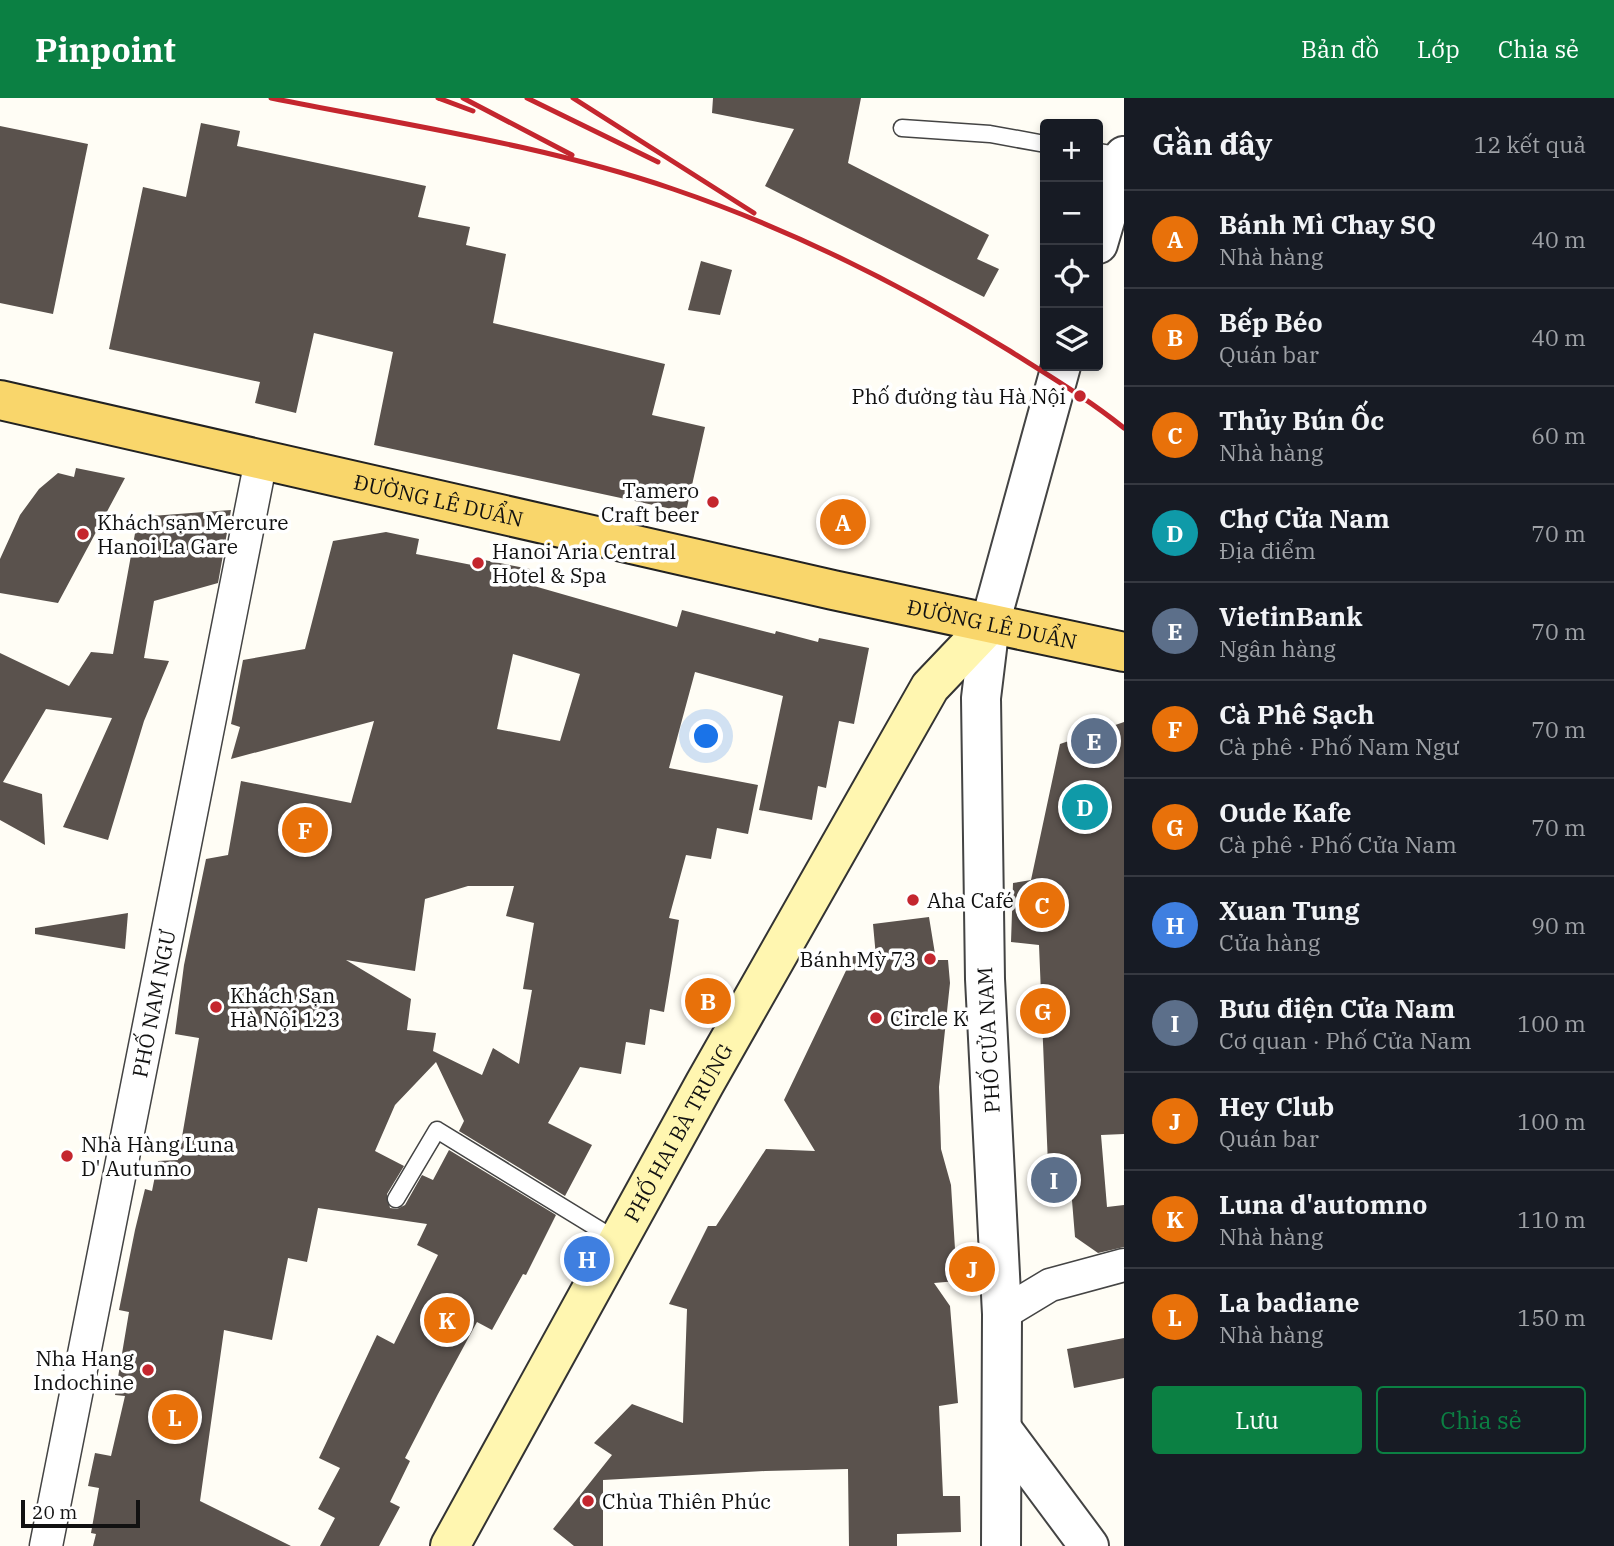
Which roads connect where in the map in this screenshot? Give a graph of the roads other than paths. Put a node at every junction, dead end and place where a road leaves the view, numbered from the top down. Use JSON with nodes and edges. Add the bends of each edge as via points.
{"nodes":[{"id":1,"x":902,"y":128,"type":"dead end"},
{"id":2,"x":1040,"y":143,"type":"edge"},
{"id":3,"x":1103,"y":153,"type":"edge"},
{"id":4,"x":1124,"y":156,"type":"edge"},
{"id":5,"x":1103,"y":227,"type":"edge"},
{"id":6,"x":1060,"y":371,"type":"edge"},
{"id":7,"x":0,"y":400,"type":"edge"},
{"id":8,"x":261,"y":460,"type":"junction"},
{"id":9,"x":990,"y":624,"type":"junction"},
{"id":10,"x":1124,"y":652,"type":"edge"},
{"id":11,"x":396,"y":1199,"type":"dead end"},
{"id":12,"x":618,"y":1241,"type":"junction"},
{"id":13,"x":1124,"y":1265,"type":"edge"},
{"id":14,"x":1002,"y":1314,"type":"junction"},
{"id":15,"x":1002,"y":1429,"type":"junction"},
{"id":16,"x":46,"y":1546,"type":"edge"},
{"id":17,"x":450,"y":1546,"type":"edge"},
{"id":18,"x":1002,"y":1546,"type":"edge"},
{"id":19,"x":1089,"y":1546,"type":"edge"}],
"edges":[{"from":1,"to":2,"type":"lane","via":[[990,134]]},
{"from":3,"to":4,"type":"lane"},
{"from":4,"to":5,"type":"street"},
{"from":6,"to":9,"type":"street","name":"PHỐ CỬA NAM"},
{"from":7,"to":8,"type":"main road","name":"ĐƯỜNG LÊ DUẨN"},
{"from":8,"to":9,"type":"main road","name":"ĐƯỜNG LÊ DUẨN"},
{"from":8,"to":16,"type":"street","name":"PHỐ NAM NGƯ"},
{"from":9,"to":10,"type":"main road","name":"ĐƯỜNG LÊ DUẨN"},
{"from":9,"to":12,"type":"main road","name":"PHỐ HAI BÀ TRƯNG","via":[[930,687]]},
{"from":9,"to":14,"type":"street","name":"PHỐ CỬA NAM","via":[[981,698],[985,979]]},
{"from":11,"to":12,"type":"lane","via":[[437,1130]]},
{"from":12,"to":17,"type":"main road","name":"PHỐ HAI BÀ TRƯNG"},
{"from":13,"to":14,"type":"street","via":[[1050,1285]]},
{"from":14,"to":15,"type":"street","name":"PHỐ CỬA NAM"},
{"from":15,"to":18,"type":"street","name":"PHỐ CỬA NAM"},
{"from":15,"to":19,"type":"street"}]}
